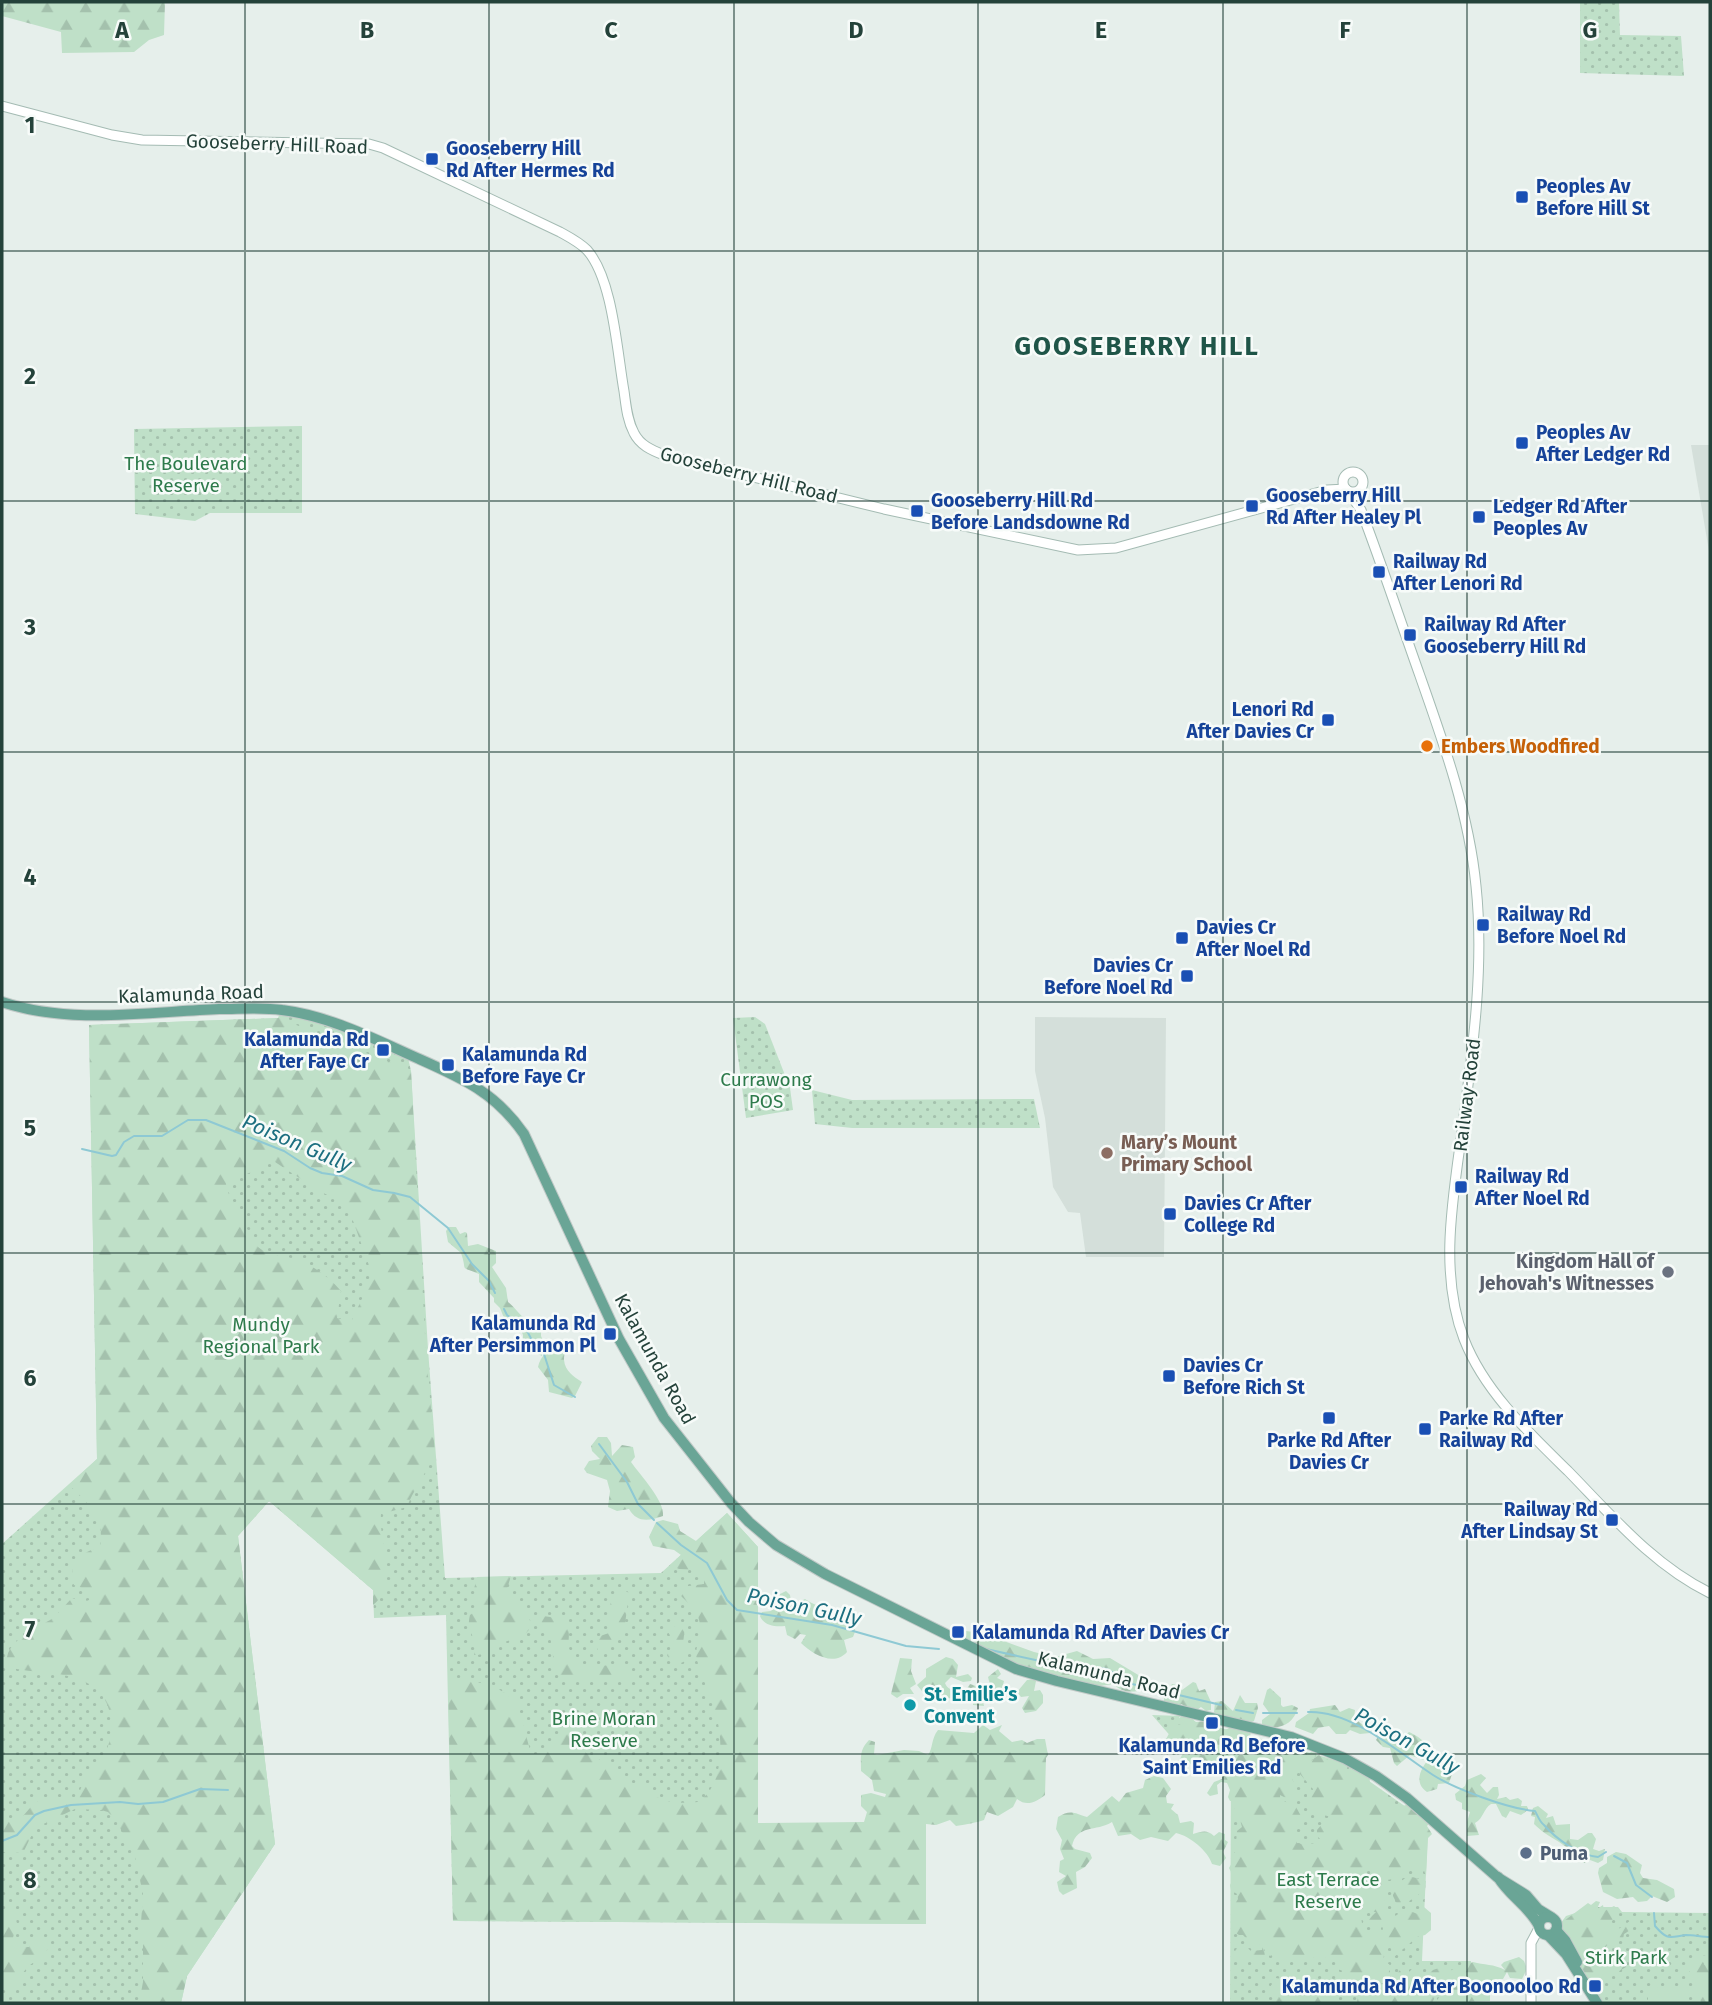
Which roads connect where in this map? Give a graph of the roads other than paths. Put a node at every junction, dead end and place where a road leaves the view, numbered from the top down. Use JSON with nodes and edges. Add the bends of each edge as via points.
{"nodes":[{"id":1,"x":2,"y":106,"type":"edge"},
{"id":2,"x":1344,"y":477,"type":"junction"},
{"id":3,"x":1359,"y":489,"type":"junction"},
{"id":4,"x":1328,"y":490,"type":"junction"},
{"id":5,"x":1347,"y":490,"type":"junction"},
{"id":6,"x":1361,"y":510,"type":"junction"},
{"id":7,"x":2,"y":1002,"type":"edge"},
{"id":8,"x":1710,"y":1593,"type":"edge"},
{"id":9,"x":1497,"y":1877,"type":"junction"},
{"id":10,"x":1545,"y":1931,"type":"junction"},
{"id":11,"x":1531,"y":2003,"type":"edge"},
{"id":12,"x":1597,"y":2003,"type":"edge"}],
"edges":[{"from":1,"to":4,"type":"street","name":"Gooseberry Hill Road","via":[[142,140],[369,144],[560,232],[587,251],[602,275],[629,421],[640,441],[663,455],[1078,550],[1116,548]]},
{"from":2,"to":3,"type":"street","via":[[1358,474],[1363,482]]},
{"from":2,"to":4,"type":"street","name":"Gooseberry Hill Road"},
{"from":2,"to":5,"type":"street"},
{"from":3,"to":5,"type":"street"},
{"from":3,"to":6,"type":"street","name":"Railway Road"},
{"from":4,"to":5,"type":"street","name":"Gooseberry Hill Road"},
{"from":5,"to":6,"type":"street","name":"Railway Road"},
{"from":6,"to":8,"type":"street","name":"Railway Road","via":[[1443,739],[1476,887],[1476,1021],[1451,1231],[1452,1289],[1462,1333],[1485,1378],[1527,1431],[1654,1558]]},
{"from":7,"to":9,"type":"main road","name":"Kalamunda Road","via":[[45,1013],[80,1015],[281,1009],[353,1030],[475,1085],[503,1108],[524,1134],[620,1339],[664,1418],[731,1503],[763,1534],[825,1574],[1016,1669],[1291,1737],[1344,1758],[1407,1798]]},
{"from":9,"to":10,"type":"main road","name":"Kalamunda Road"},
{"from":9,"to":10,"type":"main road","name":"Kalamunda Road","via":[[1557,1923]]},
{"from":10,"to":11,"type":"street","via":[[1532,1953]]},
{"from":10,"to":12,"type":"main road","name":"Kalamunda Road","via":[[1573,1953]]}]}
